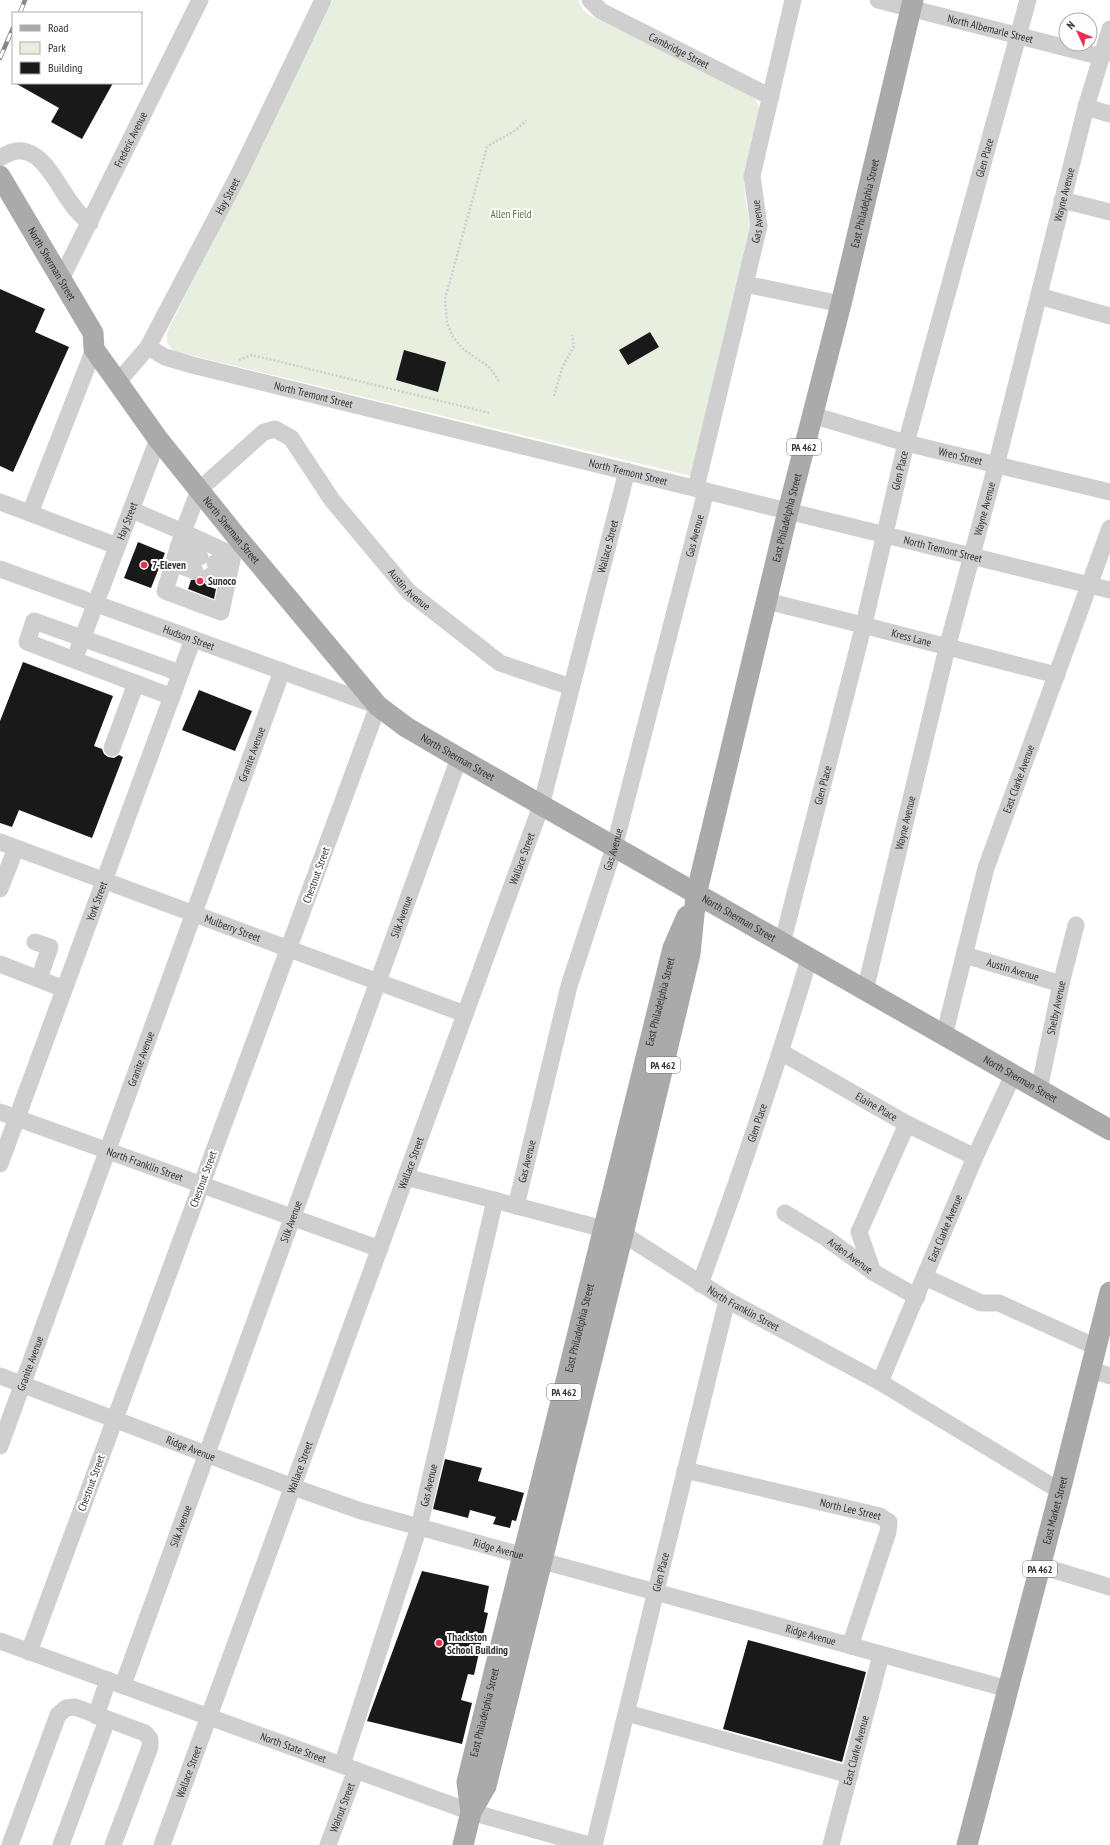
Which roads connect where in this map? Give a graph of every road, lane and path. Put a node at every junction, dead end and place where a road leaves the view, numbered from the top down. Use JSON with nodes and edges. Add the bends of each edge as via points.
{"nodes":[{"id":1,"x":200,"y":0,"type":"edge"},
{"id":2,"x":324,"y":0,"type":"edge"},
{"id":3,"x":590,"y":0,"type":"edge"},
{"id":4,"x":793,"y":0,"type":"edge"},
{"id":5,"x":878,"y":0,"type":"edge"},
{"id":6,"x":1028,"y":0,"type":"edge"},
{"id":7,"x":912,"y":4,"type":"edge"},
{"id":8,"x":1110,"y":29,"type":"edge"},
{"id":9,"x":1019,"y":35,"type":"junction"},
{"id":10,"x":1102,"y":57,"type":"junction"},
{"id":11,"x":771,"y":97,"type":"junction"},
{"id":12,"x":1086,"y":107,"type":"junction"},
{"id":13,"x":1110,"y":114,"type":"edge"},
{"id":14,"x":526,"y":120,"type":"dead end"},
{"id":15,"x":0,"y":158,"type":"edge"},
{"id":16,"x":0,"y":176,"type":"edge"},
{"id":17,"x":1062,"y":200,"type":"junction"},
{"id":18,"x":1110,"y":212,"type":"edge"},
{"id":19,"x":90,"y":222,"type":"junction"},
{"id":20,"x":61,"y":279,"type":"junction"},
{"id":21,"x":745,"y":284,"type":"junction"},
{"id":22,"x":1039,"y":296,"type":"junction"},
{"id":23,"x":841,"y":304,"type":"junction"},
{"id":24,"x":1110,"y":316,"type":"edge"},
{"id":25,"x":572,"y":335,"type":"dead end"},
{"id":26,"x":148,"y":347,"type":"junction"},
{"id":27,"x":94,"y":349,"type":"junction"},
{"id":28,"x":237,"y":361,"type":"dead end"},
{"id":29,"x":498,"y":381,"type":"dead end"},
{"id":30,"x":117,"y":383,"type":"junction"},
{"id":31,"x":554,"y":396,"type":"dead end"},
{"id":32,"x":490,"y":413,"type":"dead end"},
{"id":33,"x":812,"y":415,"type":"junction"},
{"id":34,"x":158,"y":439,"type":"junction"},
{"id":35,"x":906,"y":443,"type":"junction"},
{"id":36,"x":996,"y":466,"type":"junction"},
{"id":37,"x":627,"y":471,"type":"junction"},
{"id":38,"x":199,"y":490,"type":"junction"},
{"id":39,"x":701,"y":490,"type":"junction"},
{"id":40,"x":1110,"y":492,"type":"edge"},
{"id":41,"x":0,"y":502,"type":"edge"},
{"id":42,"x":132,"y":510,"type":"junction"},
{"id":43,"x":788,"y":511,"type":"junction"},
{"id":44,"x":30,"y":513,"type":"junction"},
{"id":45,"x":1110,"y":528,"type":"edge"},
{"id":46,"x":884,"y":535,"type":"junction"},
{"id":47,"x":117,"y":546,"type":"junction"},
{"id":48,"x":178,"y":548,"type":"junction"},
{"id":49,"x":971,"y":556,"type":"junction"},
{"id":50,"x":218,"y":564,"type":"junction"},
{"id":51,"x":0,"y":569,"type":"edge"},
{"id":52,"x":1090,"y":586,"type":"junction"},
{"id":53,"x":1110,"y":590,"type":"edge"},
{"id":54,"x":766,"y":601,"type":"junction"},
{"id":55,"x":95,"y":604,"type":"junction"},
{"id":56,"x":864,"y":624,"type":"junction"},
{"id":57,"x":82,"y":639,"type":"junction"},
{"id":58,"x":193,"y":639,"type":"junction"},
{"id":59,"x":946,"y":648,"type":"junction"},
{"id":60,"x":75,"y":660,"type":"junction"},
{"id":61,"x":282,"y":671,"type":"junction"},
{"id":62,"x":180,"y":673,"type":"junction"},
{"id":63,"x":1057,"y":674,"type":"junction"},
{"id":64,"x":136,"y":683,"type":"junction"},
{"id":65,"x":571,"y":687,"type":"junction"},
{"id":66,"x":172,"y":697,"type":"junction"},
{"id":67,"x":378,"y":706,"type":"junction"},
{"id":68,"x":112,"y":748,"type":"dead end"},
{"id":69,"x":458,"y":758,"type":"junction"},
{"id":70,"x":541,"y":806,"type":"junction"},
{"id":71,"x":0,"y":842,"type":"edge"},
{"id":72,"x":16,"y":848,"type":"junction"},
{"id":73,"x":614,"y":848,"type":"junction"},
{"id":74,"x":105,"y":880,"type":"junction"},
{"id":75,"x":0,"y":889,"type":"edge"},
{"id":76,"x":696,"y":895,"type":"junction"},
{"id":77,"x":194,"y":914,"type":"junction"},
{"id":78,"x":1076,"y":925,"type":"dead end"},
{"id":79,"x":35,"y":942,"type":"dead end"},
{"id":80,"x":782,"y":944,"type":"junction"},
{"id":81,"x":288,"y":949,"type":"junction"},
{"id":82,"x":965,"y":955,"type":"junction"},
{"id":83,"x":809,"y":959,"type":"junction"},
{"id":84,"x":0,"y":964,"type":"edge"},
{"id":85,"x":39,"y":979,"type":"junction"},
{"id":86,"x":377,"y":982,"type":"junction"},
{"id":87,"x":1061,"y":984,"type":"junction"},
{"id":88,"x":64,"y":989,"type":"junction"},
{"id":89,"x":865,"y":991,"type":"junction"},
{"id":90,"x":465,"y":1014,"type":"junction"},
{"id":91,"x":944,"y":1036,"type":"junction"},
{"id":92,"x":781,"y":1052,"type":"junction"},
{"id":93,"x":1013,"y":1075,"type":"junction"},
{"id":94,"x":1039,"y":1090,"type":"junction"},
{"id":95,"x":0,"y":1112,"type":"edge"},
{"id":96,"x":17,"y":1118,"type":"junction"},
{"id":97,"x":907,"y":1124,"type":"junction"},
{"id":98,"x":1110,"y":1130,"type":"edge"},
{"id":99,"x":108,"y":1150,"type":"junction"},
{"id":100,"x":975,"y":1157,"type":"junction"},
{"id":101,"x":0,"y":1164,"type":"edge"},
{"id":102,"x":406,"y":1177,"type":"junction"},
{"id":103,"x":201,"y":1184,"type":"junction"},
{"id":104,"x":495,"y":1200,"type":"junction"},
{"id":105,"x":516,"y":1206,"type":"junction"},
{"id":106,"x":785,"y":1214,"type":"dead end"},
{"id":107,"x":292,"y":1217,"type":"junction"},
{"id":108,"x":614,"y":1231,"type":"junction"},
{"id":109,"x":380,"y":1249,"type":"junction"},
{"id":110,"x":873,"y":1272,"type":"junction"},
{"id":111,"x":925,"y":1277,"type":"junction"},
{"id":112,"x":700,"y":1284,"type":"junction"},
{"id":113,"x":1110,"y":1292,"type":"edge"},
{"id":114,"x":917,"y":1297,"type":"junction"},
{"id":115,"x":727,"y":1300,"type":"junction"},
{"id":116,"x":1096,"y":1347,"type":"junction"},
{"id":117,"x":1100,"y":1373,"type":"edge"},
{"id":118,"x":0,"y":1376,"type":"edge"},
{"id":119,"x":880,"y":1382,"type":"junction"},
{"id":120,"x":22,"y":1385,"type":"junction"},
{"id":121,"x":114,"y":1420,"type":"junction"},
{"id":122,"x":0,"y":1446,"type":"edge"},
{"id":123,"x":206,"y":1454,"type":"junction"},
{"id":124,"x":685,"y":1470,"type":"junction"},
{"id":125,"x":293,"y":1487,"type":"junction"},
{"id":126,"x":1060,"y":1491,"type":"junction"},
{"id":127,"x":419,"y":1527,"type":"junction"},
{"id":128,"x":533,"y":1559,"type":"junction"},
{"id":129,"x":1040,"y":1566,"type":"junction"},
{"id":130,"x":1110,"y":1587,"type":"edge"},
{"id":131,"x":654,"y":1591,"type":"junction"},
{"id":132,"x":0,"y":1641,"type":"edge"},
{"id":133,"x":850,"y":1646,"type":"junction"},
{"id":134,"x":29,"y":1652,"type":"junction"},
{"id":135,"x":881,"y":1655,"type":"junction"},
{"id":136,"x":116,"y":1683,"type":"junction"},
{"id":137,"x":1008,"y":1689,"type":"junction"},
{"id":138,"x":627,"y":1713,"type":"junction"},
{"id":139,"x":209,"y":1717,"type":"junction"},
{"id":140,"x":101,"y":1718,"type":"junction"},
{"id":141,"x":349,"y":1767,"type":"junction"},
{"id":142,"x":850,"y":1775,"type":"junction"},
{"id":143,"x":471,"y":1812,"type":"junction"},
{"id":144,"x":10,"y":1845,"type":"edge"},
{"id":145,"x":62,"y":1845,"type":"edge"},
{"id":146,"x":113,"y":1845,"type":"edge"},
{"id":147,"x":162,"y":1845,"type":"edge"},
{"id":148,"x":328,"y":1845,"type":"edge"},
{"id":149,"x":463,"y":1845,"type":"edge"},
{"id":150,"x":589,"y":1845,"type":"edge"},
{"id":151,"x":594,"y":1845,"type":"edge"},
{"id":152,"x":831,"y":1845,"type":"edge"},
{"id":153,"x":967,"y":1845,"type":"edge"}],
"edges":[{"from":1,"to":19,"type":"street","name":"Frederic Avenue"},
{"from":2,"to":26,"type":"street","name":"Hay Street","via":[[239,174]]},
{"from":3,"to":11,"type":"street","name":"Cambridge Street","via":[[601,11]]},
{"from":4,"to":11,"type":"street","name":"Gas Avenue"},
{"from":5,"to":7,"type":"street","name":"North Albemarle Street"},
{"from":6,"to":9,"type":"street","name":"Glen Place"},
{"from":7,"to":9,"type":"street","name":"North Albemarle Street"},
{"from":7,"to":23,"type":"main road","name":"East Philadelphia Street","number":"PA 462"},
{"from":8,"to":10,"type":"street","name":"Wayne Avenue"},
{"from":9,"to":10,"type":"street","name":"North Albemarle Street"},
{"from":9,"to":35,"type":"street","name":"Glen Place"},
{"from":10,"to":12,"type":"street","name":"Wayne Avenue"},
{"from":11,"to":21,"type":"street","name":"Gas Avenue","via":[[752,176],[759,226]]},
{"from":12,"to":13,"type":"street"},
{"from":12,"to":17,"type":"street","name":"Wayne Avenue"},
{"from":14,"to":29,"type":"path","via":[[519,129],[487,147],[445,299],[447,323],[452,337],[462,349],[489,367]]},
{"from":15,"to":19,"type":"street","via":[[20,150],[29,152],[52,173],[74,208]]},
{"from":16,"to":20,"type":"main road","name":"North Sherman Street"},
{"from":17,"to":18,"type":"street"},
{"from":17,"to":22,"type":"street","name":"Wayne Avenue"},
{"from":19,"to":20,"type":"street","name":"Frederic Avenue"},
{"from":20,"to":27,"type":"main road","name":"North Sherman Street","via":[[93,333]]},
{"from":21,"to":23,"type":"street"},
{"from":21,"to":39,"type":"street","name":"Gas Avenue"},
{"from":22,"to":24,"type":"street"},
{"from":22,"to":36,"type":"street","name":"Wayne Avenue"},
{"from":23,"to":33,"type":"main road","name":"East Philadelphia Street","number":"PA 462"},
{"from":25,"to":31,"type":"path","via":[[574,346],[562,368]]},
{"from":26,"to":30,"type":"street","name":"Hay Street"},
{"from":26,"to":37,"type":"street","name":"North Tremont Street","via":[[165,357],[192,365]]},
{"from":27,"to":30,"type":"main road","name":"North Sherman Street"},
{"from":27,"to":44,"type":"street"},
{"from":28,"to":32,"type":"path","via":[[252,355]]},
{"from":30,"to":34,"type":"main road","name":"North Sherman Street"},
{"from":33,"to":35,"type":"street","name":"Wren Street"},
{"from":33,"to":43,"type":"main road","name":"East Philadelphia Street","number":"PA 462"},
{"from":34,"to":38,"type":"main road","name":"North Sherman Street"},
{"from":34,"to":42,"type":"street","name":"Hay Street"},
{"from":35,"to":36,"type":"street","name":"Wren Street"},
{"from":35,"to":46,"type":"street","name":"Glen Place"},
{"from":36,"to":40,"type":"street","name":"Wren Street"},
{"from":36,"to":49,"type":"street","name":"Wayne Avenue"},
{"from":37,"to":39,"type":"street","name":"North Tremont Street"},
{"from":37,"to":65,"type":"street","name":"Wallace Street"},
{"from":38,"to":48,"type":"street"},
{"from":38,"to":50,"type":"main road","name":"North Sherman Street"},
{"from":38,"to":65,"type":"street","name":"Austin Avenue","via":[[264,432],[275,429],[291,438],[332,500],[409,592],[500,664]]},
{"from":39,"to":43,"type":"street","name":"North Tremont Street"},
{"from":39,"to":73,"type":"street","name":"Gas Avenue"},
{"from":41,"to":44,"type":"street"},
{"from":42,"to":47,"type":"street","name":"Hay Street"},
{"from":42,"to":48,"type":"street"},
{"from":43,"to":46,"type":"street","name":"North Tremont Street"},
{"from":43,"to":54,"type":"main road","name":"East Philadelphia Street","number":"PA 462"},
{"from":44,"to":47,"type":"street"},
{"from":45,"to":52,"type":"street","name":"East Clarke Avenue"},
{"from":46,"to":49,"type":"street","name":"North Tremont Street"},
{"from":46,"to":56,"type":"street","name":"Glen Place"},
{"from":47,"to":55,"type":"street","name":"Hay Street"},
{"from":48,"to":50,"type":"street"},
{"from":48,"to":50,"type":"street"},
{"from":48,"to":50,"type":"street","via":[[165,591],[221,612]]},
{"from":49,"to":52,"type":"street","name":"North Tremont Street"},
{"from":49,"to":59,"type":"street","name":"Wayne Avenue"},
{"from":50,"to":67,"type":"main road","name":"North Sherman Street"},
{"from":51,"to":55,"type":"street","name":"Hudson Street"},
{"from":52,"to":53,"type":"street","name":"North Tremont Street"},
{"from":52,"to":63,"type":"street","name":"East Clarke Avenue"},
{"from":54,"to":56,"type":"street","name":"Kress Lane"},
{"from":54,"to":76,"type":"main road","name":"East Philadelphia Street","number":"PA 462"},
{"from":55,"to":57,"type":"street","name":"Hay Street"},
{"from":55,"to":58,"type":"street","name":"Hudson Street"},
{"from":56,"to":59,"type":"street","name":"Kress Lane"},
{"from":56,"to":80,"type":"street","name":"Glen Place"},
{"from":57,"to":60,"type":"street","name":"Hay Street"},
{"from":57,"to":60,"type":"street","via":[[34,621],[27,642]]},
{"from":57,"to":62,"type":"street"},
{"from":58,"to":61,"type":"street","name":"Hudson Street"},
{"from":58,"to":62,"type":"street","name":"York Street"},
{"from":59,"to":63,"type":"street","name":"Kress Lane"},
{"from":59,"to":89,"type":"street","name":"Wayne Avenue"},
{"from":60,"to":64,"type":"street"},
{"from":61,"to":67,"type":"street","name":"Hudson Street"},
{"from":61,"to":77,"type":"street","name":"Granite Avenue"},
{"from":62,"to":66,"type":"street","name":"York Street"},
{"from":63,"to":82,"type":"street","name":"East Clarke Avenue","via":[[986,868]]},
{"from":64,"to":66,"type":"street"},
{"from":64,"to":68,"type":"street"},
{"from":65,"to":70,"type":"street","name":"Wallace Street"},
{"from":66,"to":74,"type":"street","name":"York Street"},
{"from":67,"to":69,"type":"main road","name":"North Sherman Street","via":[[406,727]]},
{"from":67,"to":81,"type":"street","name":"Chestnut Street"},
{"from":69,"to":70,"type":"main road","name":"North Sherman Street"},
{"from":69,"to":86,"type":"street","name":"Silk Avenue"},
{"from":70,"to":73,"type":"main road","name":"North Sherman Street"},
{"from":70,"to":90,"type":"street","name":"Wallace Street"},
{"from":71,"to":72,"type":"street","name":"Mulberry Street"},
{"from":72,"to":74,"type":"street","name":"Mulberry Street"},
{"from":72,"to":75,"type":"street"},
{"from":73,"to":76,"type":"main road","name":"North Sherman Street"},
{"from":73,"to":105,"type":"street","name":"Gas Avenue","via":[[569,986]]},
{"from":74,"to":77,"type":"street","name":"Mulberry Street"},
{"from":74,"to":88,"type":"street","name":"York Street"},
{"from":76,"to":80,"type":"main road","name":"North Sherman Street"},
{"from":76,"to":108,"type":"main road","name":"East Philadelphia Street","number":"PA 462","via":[[673,948]]},
{"from":77,"to":81,"type":"street","name":"Mulberry Street"},
{"from":77,"to":99,"type":"street","name":"Granite Avenue"},
{"from":78,"to":87,"type":"street","name":"Shelby Avenue"},
{"from":79,"to":85,"type":"street","via":[[50,947]]},
{"from":80,"to":83,"type":"main road","name":"North Sherman Street"},
{"from":81,"to":86,"type":"street","name":"Mulberry Street"},
{"from":81,"to":103,"type":"street","name":"Chestnut Street"},
{"from":82,"to":87,"type":"street","name":"Austin Avenue"},
{"from":82,"to":91,"type":"street","name":"East Clarke Avenue"},
{"from":83,"to":89,"type":"main road","name":"North Sherman Street"},
{"from":83,"to":92,"type":"street","name":"Glen Place"},
{"from":84,"to":85,"type":"street"},
{"from":85,"to":88,"type":"street"},
{"from":86,"to":90,"type":"street","name":"Mulberry Street"},
{"from":86,"to":107,"type":"street","name":"Silk Avenue"},
{"from":87,"to":94,"type":"street","name":"Shelby Avenue"},
{"from":88,"to":96,"type":"street","name":"York Street"},
{"from":89,"to":91,"type":"main road","name":"North Sherman Street"},
{"from":90,"to":102,"type":"street","name":"Wallace Street"},
{"from":91,"to":93,"type":"main road","name":"North Sherman Street"},
{"from":92,"to":97,"type":"street","name":"Elaine Place"},
{"from":92,"to":112,"type":"street","name":"Glen Place","via":[[734,1193]]},
{"from":93,"to":94,"type":"main road","name":"North Sherman Street"},
{"from":93,"to":100,"type":"street","name":"East Clarke Avenue"},
{"from":94,"to":98,"type":"main road","name":"North Sherman Street"},
{"from":95,"to":96,"type":"street","name":"North Franklin Street"},
{"from":96,"to":99,"type":"street","name":"North Franklin Street"},
{"from":96,"to":101,"type":"street","name":"York Street"},
{"from":97,"to":100,"type":"street","name":"Elaine Place"},
{"from":97,"to":110,"type":"street","via":[[860,1232]]},
{"from":99,"to":103,"type":"street","name":"North Franklin Street"},
{"from":99,"to":120,"type":"street","name":"Granite Avenue"},
{"from":100,"to":111,"type":"street","name":"East Clarke Avenue"},
{"from":102,"to":104,"type":"street","name":"North Franklin Street"},
{"from":102,"to":109,"type":"street","name":"Wallace Street"},
{"from":103,"to":107,"type":"street","name":"North Franklin Street"},
{"from":103,"to":121,"type":"street","name":"Chestnut Street"},
{"from":104,"to":105,"type":"street","name":"North Franklin Street"},
{"from":104,"to":127,"type":"street","name":"Gas Avenue"},
{"from":105,"to":108,"type":"street","name":"North Franklin Street"},
{"from":106,"to":110,"type":"street","name":"Arden Avenue","via":[[826,1238]]},
{"from":107,"to":109,"type":"street","name":"North Franklin Street"},
{"from":107,"to":123,"type":"street","name":"Silk Avenue"},
{"from":108,"to":112,"type":"street","name":"North Franklin Street"},
{"from":108,"to":128,"type":"main road","name":"East Philadelphia Street","number":"PA 462"},
{"from":109,"to":125,"type":"street","name":"Wallace Street"},
{"from":110,"to":114,"type":"street","name":"Arden Avenue"},
{"from":111,"to":114,"type":"street","name":"East Clarke Avenue"},
{"from":111,"to":116,"type":"street","via":[[981,1303],[999,1303]]},
{"from":112,"to":115,"type":"street","name":"North Franklin Street"},
{"from":113,"to":116,"type":"main road","name":"East Market Street","number":"PA 462"},
{"from":114,"to":119,"type":"street","name":"East Clarke Avenue"},
{"from":115,"to":119,"type":"street","name":"North Franklin Street"},
{"from":115,"to":124,"type":"street","name":"Glen Place"},
{"from":116,"to":117,"type":"main road","name":"East Market Street","number":"PA 462"},
{"from":117,"to":126,"type":"main road","name":"East Market Street","number":"PA 462"},
{"from":118,"to":120,"type":"street","name":"Ridge Avenue"},
{"from":119,"to":126,"type":"street","name":"North Franklin Street"},
{"from":120,"to":121,"type":"street","name":"Ridge Avenue"},
{"from":120,"to":122,"type":"street","name":"Granite Avenue"},
{"from":121,"to":123,"type":"street","name":"Ridge Avenue"},
{"from":121,"to":134,"type":"street","name":"Chestnut Street"},
{"from":123,"to":125,"type":"street","name":"Ridge Avenue"},
{"from":123,"to":136,"type":"street","name":"Silk Avenue"},
{"from":124,"to":131,"type":"street","name":"Glen Place"},
{"from":124,"to":133,"type":"street","name":"North Lee Street","via":[[880,1516],[889,1522],[888,1532]]},
{"from":125,"to":127,"type":"street","name":"Ridge Avenue"},
{"from":125,"to":139,"type":"street","name":"Wallace Street"},
{"from":126,"to":129,"type":"main road","name":"East Market Street","number":"PA 462"},
{"from":127,"to":128,"type":"street","name":"Ridge Avenue"},
{"from":127,"to":141,"type":"street","name":"Gas Avenue"},
{"from":128,"to":131,"type":"street","name":"Ridge Avenue"},
{"from":128,"to":143,"type":"main road","name":"East Philadelphia Street","number":"PA 462","via":[[486,1786]]},
{"from":129,"to":130,"type":"street"},
{"from":129,"to":137,"type":"main road","name":"East Market Street","number":"PA 462"},
{"from":131,"to":133,"type":"street","name":"Ridge Avenue"},
{"from":131,"to":138,"type":"street","name":"Glen Place"},
{"from":132,"to":134,"type":"street","name":"North State Street"},
{"from":133,"to":135,"type":"street","name":"Ridge Avenue"},
{"from":134,"to":136,"type":"street","name":"North State Street"},
{"from":135,"to":137,"type":"street","name":"Ridge Avenue"},
{"from":135,"to":142,"type":"street","name":"East Clarke Avenue"},
{"from":136,"to":139,"type":"street","name":"North State Street"},
{"from":136,"to":140,"type":"street","name":"Silk Avenue"},
{"from":137,"to":153,"type":"main road","name":"East Market Street","number":"PA 462"},
{"from":138,"to":142,"type":"street"},
{"from":138,"to":151,"type":"street","name":"Glen Place"},
{"from":139,"to":141,"type":"street","name":"North State Street"},
{"from":139,"to":147,"type":"street","name":"Wallace Street"},
{"from":140,"to":144,"type":"street","via":[[75,1708],[66,1708],[58,1715]]},
{"from":140,"to":145,"type":"street","name":"Silk Avenue"},
{"from":140,"to":146,"type":"street","via":[[145,1733],[150,1739],[150,1747]]},
{"from":141,"to":143,"type":"street","name":"North State Street"},
{"from":141,"to":148,"type":"street","name":"Walnut Street"},
{"from":142,"to":152,"type":"street","name":"East Clarke Avenue"},
{"from":143,"to":149,"type":"main road","name":"East Philadelphia Street","number":"PA 462"},
{"from":143,"to":150,"type":"street","name":"North State Street"}]}
